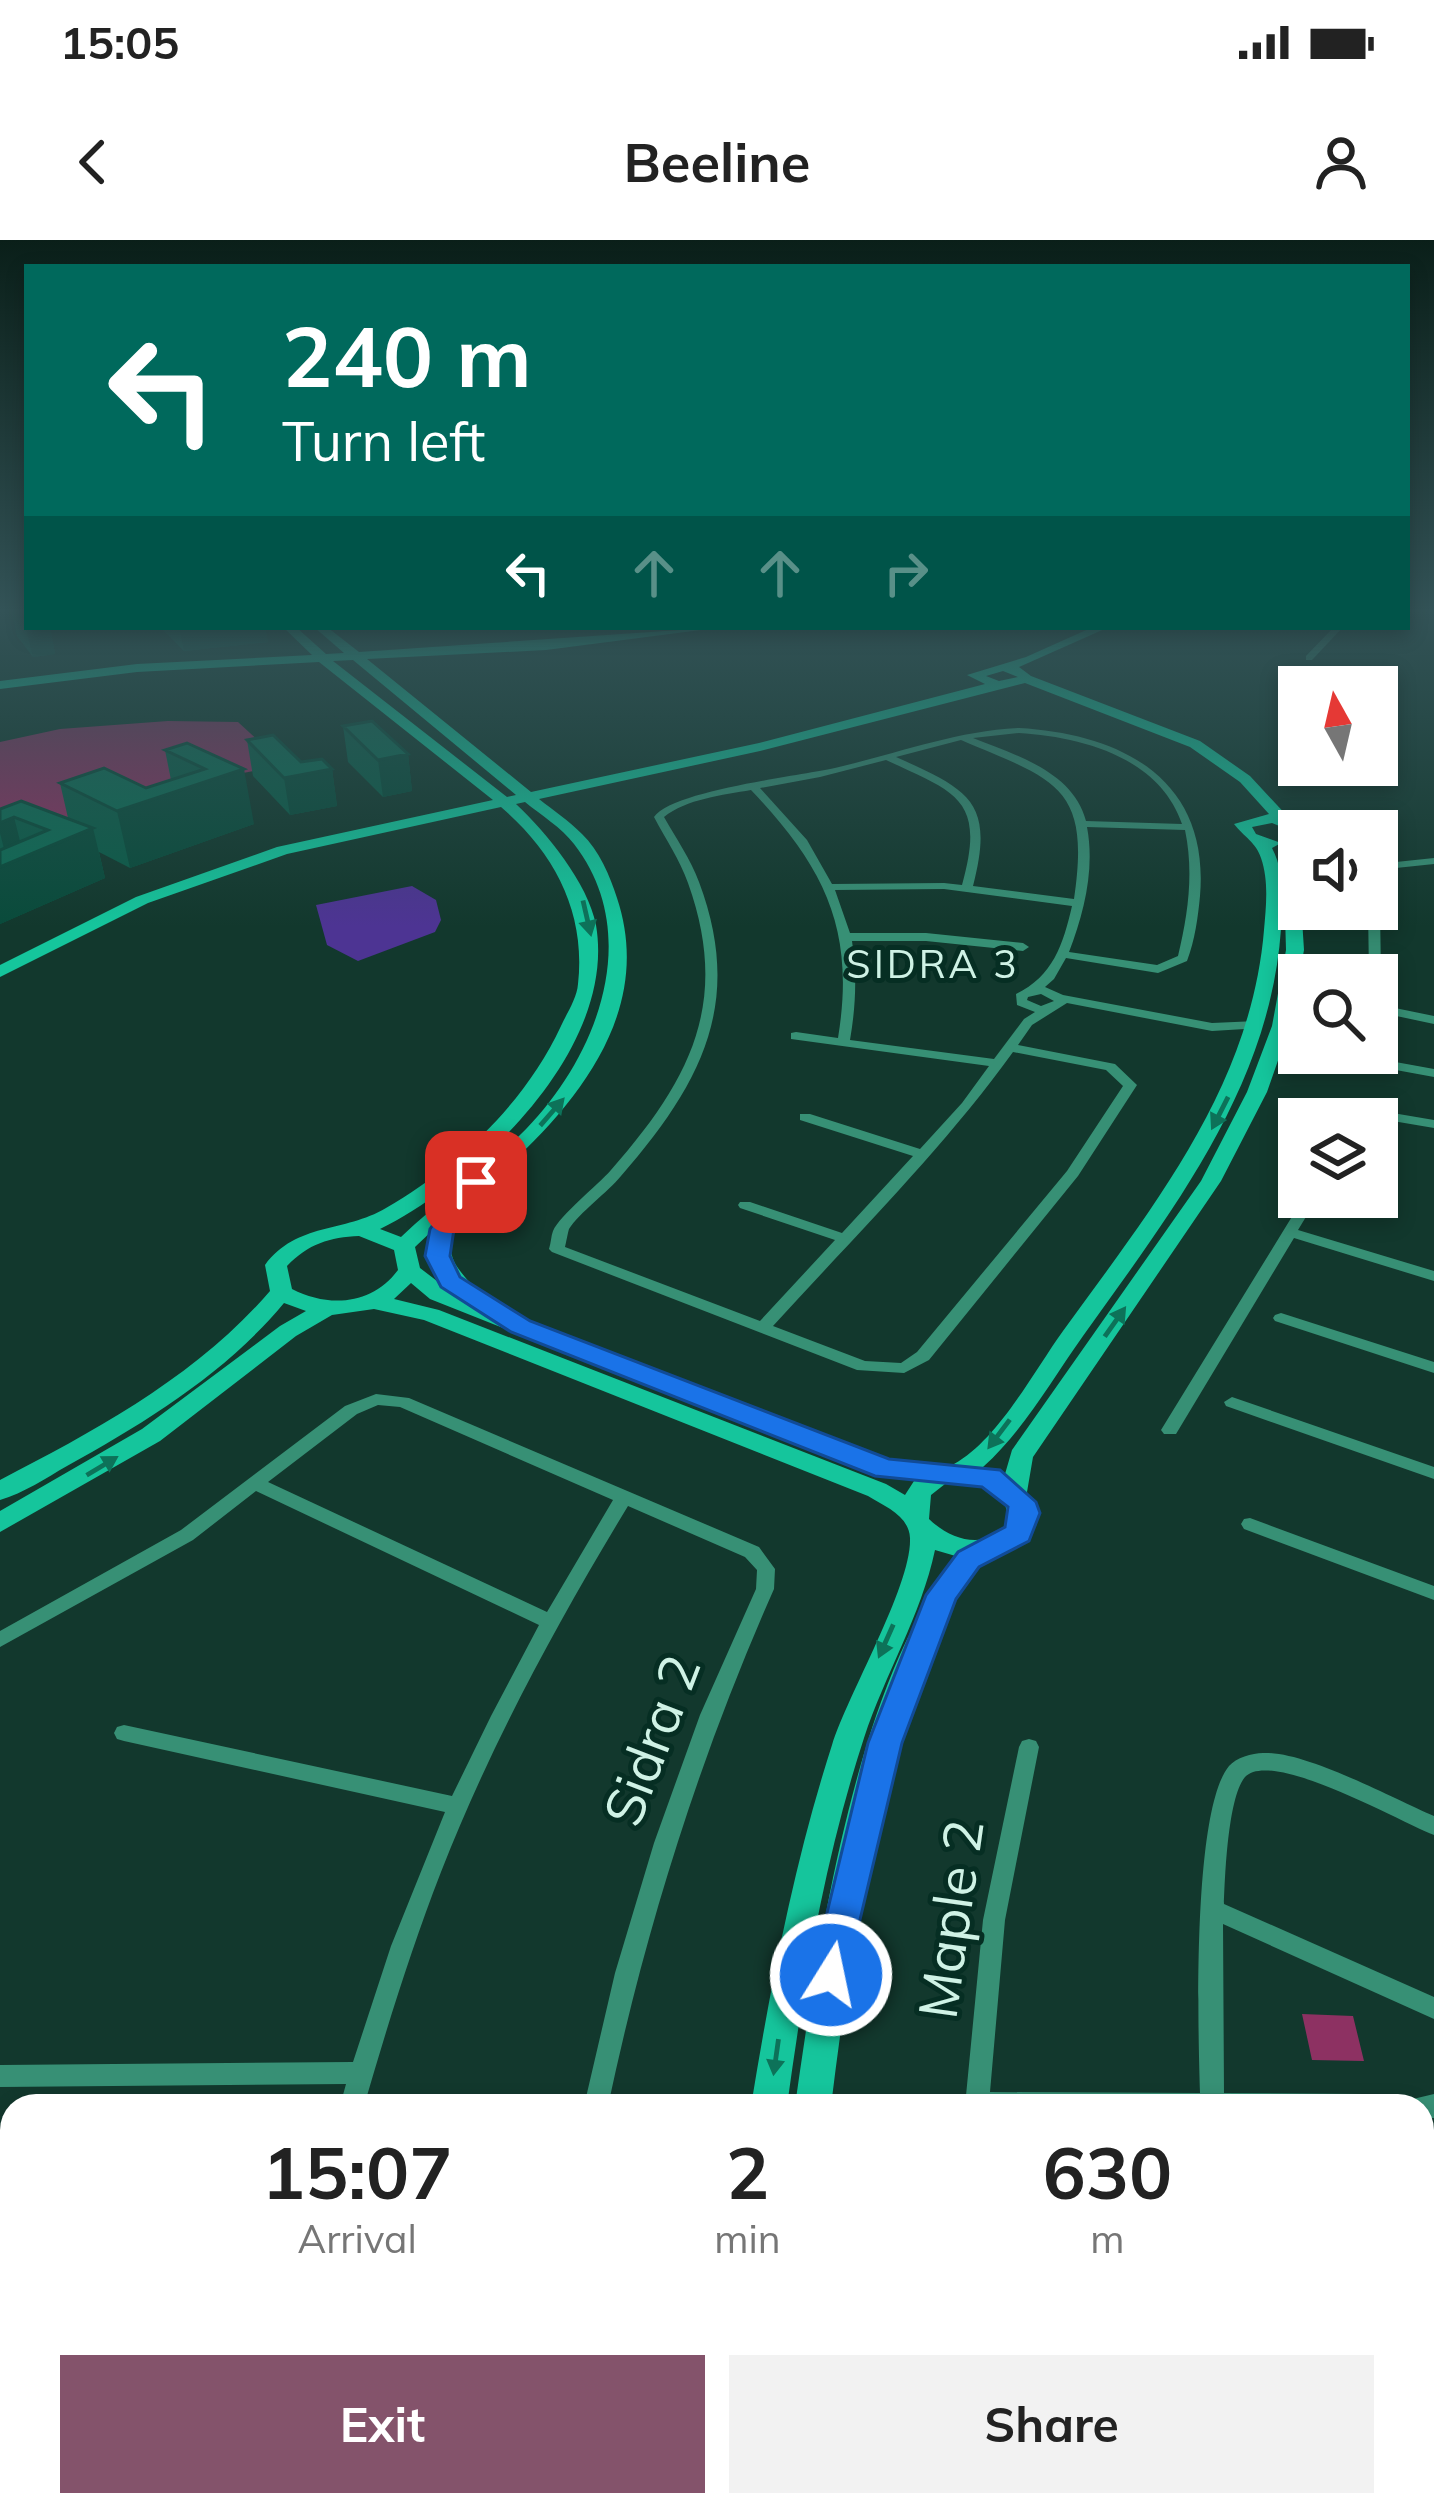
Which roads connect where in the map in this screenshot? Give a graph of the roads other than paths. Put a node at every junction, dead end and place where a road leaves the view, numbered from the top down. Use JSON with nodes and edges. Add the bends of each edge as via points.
{"nodes":[{"id":1,"x":403,"y":715,"type":"edge"},
{"id":2,"x":427,"y":715,"type":"edge"},
{"id":3,"x":857,"y":715,"type":"edge"},
{"id":4,"x":885,"y":715,"type":"edge"},
{"id":5,"x":1109,"y":715,"type":"edge"},
{"id":6,"x":1114,"y":715,"type":"edge"},
{"id":7,"x":964,"y":737,"type":"junction"},
{"id":8,"x":440,"y":748,"type":"junction"},
{"id":9,"x":890,"y":758,"type":"junction"},
{"id":10,"x":458,"y":764,"type":"junction"},
{"id":11,"x":602,"y":774,"type":"junction"},
{"id":12,"x":755,"y":789,"type":"junction"},
{"id":13,"x":513,"y":792,"type":"junction"},
{"id":14,"x":458,"y":794,"type":"junction"},
{"id":15,"x":1278,"y":815,"type":"edge"},
{"id":16,"x":416,"y":820,"type":"junction"},
{"id":17,"x":1278,"y":822,"type":"edge"},
{"id":18,"x":523,"y":823,"type":"junction"},
{"id":19,"x":562,"y":824,"type":"junction"},
{"id":20,"x":1084,"y":824,"type":"junction"},
{"id":21,"x":1189,"y":827,"type":"junction"},
{"id":22,"x":1258,"y":830,"type":"junction"},
{"id":23,"x":361,"y":832,"type":"junction"},
{"id":24,"x":1278,"y":834,"type":"edge"},
{"id":25,"x":579,"y":839,"type":"junction"},
{"id":26,"x":1434,"y":861,"type":"edge"},
{"id":27,"x":1398,"y":865,"type":"edge"},
{"id":28,"x":829,"y":887,"type":"junction"},
{"id":29,"x":967,"y":888,"type":"junction"},
{"id":30,"x":1078,"y":903,"type":"junction"},
{"id":31,"x":848,"y":938,"type":"junction"},
{"id":32,"x":1023,"y":947,"type":"dead end"},
{"id":33,"x":1062,"y":954,"type":"junction"},
{"id":34,"x":0,"y":959,"type":"edge"},
{"id":35,"x":0,"y":972,"type":"edge"},
{"id":36,"x":1052,"y":978,"type":"junction"},
{"id":37,"x":1034,"y":990,"type":"junction"},
{"id":38,"x":1055,"y":1002,"type":"junction"},
{"id":39,"x":1278,"y":1007,"type":"edge"},
{"id":40,"x":1398,"y":1012,"type":"edge"},
{"id":41,"x":1027,"y":1014,"type":"junction"},
{"id":42,"x":1434,"y":1020,"type":"edge"},
{"id":43,"x":1278,"y":1030,"type":"edge"},
{"id":44,"x":1278,"y":1031,"type":"edge"},
{"id":45,"x":1278,"y":1034,"type":"edge"},
{"id":46,"x":796,"y":1036,"type":"dead end"},
{"id":47,"x":844,"y":1040,"type":"junction"},
{"id":48,"x":1012,"y":1048,"type":"junction"},
{"id":49,"x":1248,"y":1052,"type":"junction"},
{"id":50,"x":1278,"y":1054,"type":"edge"},
{"id":51,"x":1272,"y":1055,"type":"junction"},
{"id":52,"x":1000,"y":1064,"type":"junction"},
{"id":53,"x":1398,"y":1064,"type":"edge"},
{"id":54,"x":1434,"y":1072,"type":"edge"},
{"id":55,"x":805,"y":1117,"type":"dead end"},
{"id":56,"x":1398,"y":1118,"type":"edge"},
{"id":57,"x":1434,"y":1124,"type":"edge"},
{"id":58,"x":924,"y":1155,"type":"junction"},
{"id":59,"x":476,"y":1182,"type":"junction"},
{"id":60,"x":745,"y":1205,"type":"dead end"},
{"id":61,"x":1300,"y":1218,"type":"edge"},
{"id":62,"x":362,"y":1229,"type":"junction"},
{"id":63,"x":1292,"y":1233,"type":"junction"},
{"id":64,"x":845,"y":1239,"type":"junction"},
{"id":65,"x":406,"y":1258,"type":"junction"},
{"id":66,"x":1434,"y":1276,"type":"edge"},
{"id":67,"x":281,"y":1292,"type":"junction"},
{"id":68,"x":371,"y":1301,"type":"junction"},
{"id":69,"x":328,"y":1309,"type":"junction"},
{"id":70,"x":1281,"y":1318,"type":"dead end"},
{"id":71,"x":520,"y":1327,"type":"junction"},
{"id":72,"x":761,"y":1329,"type":"junction"},
{"id":73,"x":1434,"y":1368,"type":"edge"},
{"id":74,"x":1232,"y":1402,"type":"dead end"},
{"id":75,"x":1170,"y":1430,"type":"dead end"},
{"id":76,"x":1434,"y":1473,"type":"edge"},
{"id":77,"x":948,"y":1475,"type":"junction"},
{"id":78,"x":258,"y":1485,"type":"junction"},
{"id":79,"x":0,"y":1491,"type":"edge"},
{"id":80,"x":1014,"y":1492,"type":"junction"},
{"id":81,"x":624,"y":1497,"type":"junction"},
{"id":82,"x":918,"y":1521,"type":"junction"},
{"id":83,"x":0,"y":1523,"type":"edge"},
{"id":84,"x":1250,"y":1524,"type":"dead end"},
{"id":85,"x":981,"y":1550,"type":"junction"},
{"id":86,"x":1434,"y":1593,"type":"edge"},
{"id":87,"x":547,"y":1620,"type":"junction"},
{"id":88,"x":0,"y":1640,"type":"edge"},
{"id":89,"x":124,"y":1732,"type":"dead end"},
{"id":90,"x":1029,"y":1747,"type":"dead end"},
{"id":91,"x":457,"y":1806,"type":"junction"},
{"id":92,"x":1434,"y":1826,"type":"edge"},
{"id":93,"x":1213,"y":1909,"type":"junction"},
{"id":94,"x":1434,"y":2008,"type":"edge"},
{"id":95,"x":361,"y":2073,"type":"junction"},
{"id":96,"x":0,"y":2076,"type":"edge"},
{"id":97,"x":355,"y":2094,"type":"edge"},
{"id":98,"x":599,"y":2094,"type":"edge"},
{"id":99,"x":771,"y":2094,"type":"edge"},
{"id":100,"x":815,"y":2094,"type":"edge"},
{"id":101,"x":978,"y":2094,"type":"edge"},
{"id":102,"x":1212,"y":2094,"type":"edge"}],
"edges":[{"from":1,"to":8,"type":"street"},
{"from":2,"to":13,"type":"street","via":[[497,768]]},
{"from":3,"to":11,"type":"street"},
{"from":4,"to":11,"type":"street"},
{"from":5,"to":22,"type":"street","via":[[1178,746],[1231,784]]},
{"from":6,"to":15,"type":"street","via":[[1195,744]]},
{"from":7,"to":9,"type":"street"},
{"from":7,"to":20,"type":"street","via":[[1049,777]]},
{"from":7,"to":21,"type":"street","via":[[1029,730],[1096,743],[1162,785]]},
{"from":8,"to":10,"type":"street"},
{"from":8,"to":13,"type":"street"},
{"from":9,"to":12,"type":"street"},
{"from":9,"to":29,"type":"street","via":[[958,791],[976,810]]},
{"from":10,"to":13,"type":"street"},
{"from":10,"to":14,"type":"street"},
{"from":11,"to":13,"type":"street"},
{"from":11,"to":19,"type":"street","via":[[559,798]]},
{"from":12,"to":28,"type":"street","via":[[795,830]]},
{"from":12,"to":72,"type":"street","via":[[660,814],[712,934],[709,1018],[656,1128],[555,1242],[572,1259]]},
{"from":13,"to":14,"type":"street"},
{"from":13,"to":16,"type":"street"},
{"from":13,"to":18,"type":"street"},
{"from":13,"to":19,"type":"street"},
{"from":13,"to":23,"type":"street"},
{"from":13,"to":25,"type":"street","via":[[563,836]]},
{"from":14,"to":34,"type":"street","via":[[200,867]]},
{"from":16,"to":18,"type":"street","via":[[476,813]]},
{"from":16,"to":23,"type":"street"},
{"from":17,"to":22,"type":"street"},
{"from":18,"to":62,"type":"street","one_way":true,"via":[[562,863],[588,916],[592,963],[576,1022],[548,1072],[500,1128],[407,1205]]},
{"from":19,"to":25,"type":"street"},
{"from":20,"to":21,"type":"street"},
{"from":20,"to":30,"type":"street"},
{"from":21,"to":33,"type":"street","via":[[1194,902],[1181,963],[1158,969]]},
{"from":22,"to":24,"type":"street"},
{"from":22,"to":39,"type":"street","via":[[1271,858]]},
{"from":23,"to":35,"type":"street","via":[[197,878]]},
{"from":59,"to":25,"type":"street","one_way":true,"via":[[562,1101],[609,1013],[620,963],[618,917]]},
{"from":26,"to":27,"type":"street"},
{"from":28,"to":29,"type":"street"},
{"from":28,"to":31,"type":"street"},
{"from":29,"to":30,"type":"street"},
{"from":30,"to":33,"type":"street"},
{"from":31,"to":32,"type":"street"},
{"from":31,"to":47,"type":"street","via":[[854,985]]},
{"from":33,"to":36,"type":"street"},
{"from":36,"to":37,"type":"street"},
{"from":36,"to":38,"type":"street"},
{"from":37,"to":38,"type":"street"},
{"from":37,"to":41,"type":"street","via":[[1022,994]]},
{"from":38,"to":41,"type":"street"},
{"from":38,"to":43,"type":"street"},
{"from":38,"to":49,"type":"street","via":[[1209,1032]]},
{"from":40,"to":42,"type":"street"},
{"from":41,"to":48,"type":"street"},
{"from":44,"to":49,"type":"street"},
{"from":45,"to":51,"type":"street"},
{"from":46,"to":47,"type":"street"},
{"from":47,"to":52,"type":"street"},
{"from":48,"to":52,"type":"street"},
{"from":48,"to":72,"type":"street","via":[[1110,1067],[1130,1084],[1073,1173],[923,1356],[904,1368],[876,1370]]},
{"from":49,"to":77,"type":"street","one_way":true,"via":[[1178,1185],[1000,1435]]},
{"from":50,"to":51,"type":"street"},
{"from":80,"to":51,"type":"street","one_way":true,"via":[[1021,1456],[1211,1181]]},
{"from":52,"to":58,"type":"street"},
{"from":53,"to":54,"type":"street"},
{"from":55,"to":58,"type":"street"},
{"from":56,"to":57,"type":"street"},
{"from":58,"to":64,"type":"street"},
{"from":59,"to":65,"type":"street"},
{"from":59,"to":71,"type":"street","via":[[442,1229],[437,1256],[450,1281]]},
{"from":60,"to":64,"type":"street"},
{"from":61,"to":63,"type":"street"},
{"from":62,"to":65,"type":"street"},
{"from":62,"to":67,"type":"street","via":[[324,1233],[286,1252],[276,1265]]},
{"from":63,"to":66,"type":"street"},
{"from":63,"to":75,"type":"street"},
{"from":64,"to":72,"type":"street"},
{"from":65,"to":68,"type":"street","via":[[396,1288]]},
{"from":65,"to":71,"type":"street","via":[[438,1294]]},
{"from":67,"to":69,"type":"street"},
{"from":67,"to":79,"type":"street","via":[[244,1332],[149,1403]]},
{"from":68,"to":69,"type":"street"},
{"from":68,"to":82,"type":"street","via":[[431,1316],[877,1490]]},
{"from":83,"to":69,"type":"street","one_way":true,"via":[[151,1435]]},
{"from":70,"to":73,"type":"street"},
{"from":71,"to":77,"type":"street","via":[[868,1463]]},
{"from":74,"to":76,"type":"street"},
{"from":77,"to":80,"type":"street","via":[[990,1477]]},
{"from":77,"to":82,"type":"street","via":[[918,1491]]},
{"from":78,"to":81,"type":"street","name":"Sidra 2","via":[[362,1403],[391,1398]]},
{"from":78,"to":87,"type":"street"},
{"from":78,"to":88,"type":"street","name":"Sidra 2","via":[[106,1584]]},
{"from":80,"to":85,"type":"street","via":[[1025,1513],[1018,1533]]},
{"from":81,"to":87,"type":"street"},
{"from":81,"to":98,"type":"street","name":"Sidra 2","via":[[752,1552],[767,1579],[661,1847]]},
{"from":82,"to":85,"type":"street","via":[[949,1546]]},
{"from":82,"to":99,"type":"street","one_way":true,"via":[[919,1571],[877,1660],[826,1811]]},
{"from":84,"to":86,"type":"street"},
{"from":85,"to":100,"type":"street","via":[[941,1595],[885,1743],[842,1912]]},
{"from":87,"to":91,"type":"street"},
{"from":89,"to":91,"type":"street"},
{"from":90,"to":101,"type":"street","name":"Maple 2","via":[[994,1920]]},
{"from":91,"to":95,"type":"street"},
{"from":92,"to":93,"type":"street","via":[[1277,1762],[1245,1765],[1229,1786]]},
{"from":93,"to":94,"type":"street"},
{"from":93,"to":102,"type":"street"},
{"from":95,"to":96,"type":"street"},
{"from":95,"to":97,"type":"street"}]}
